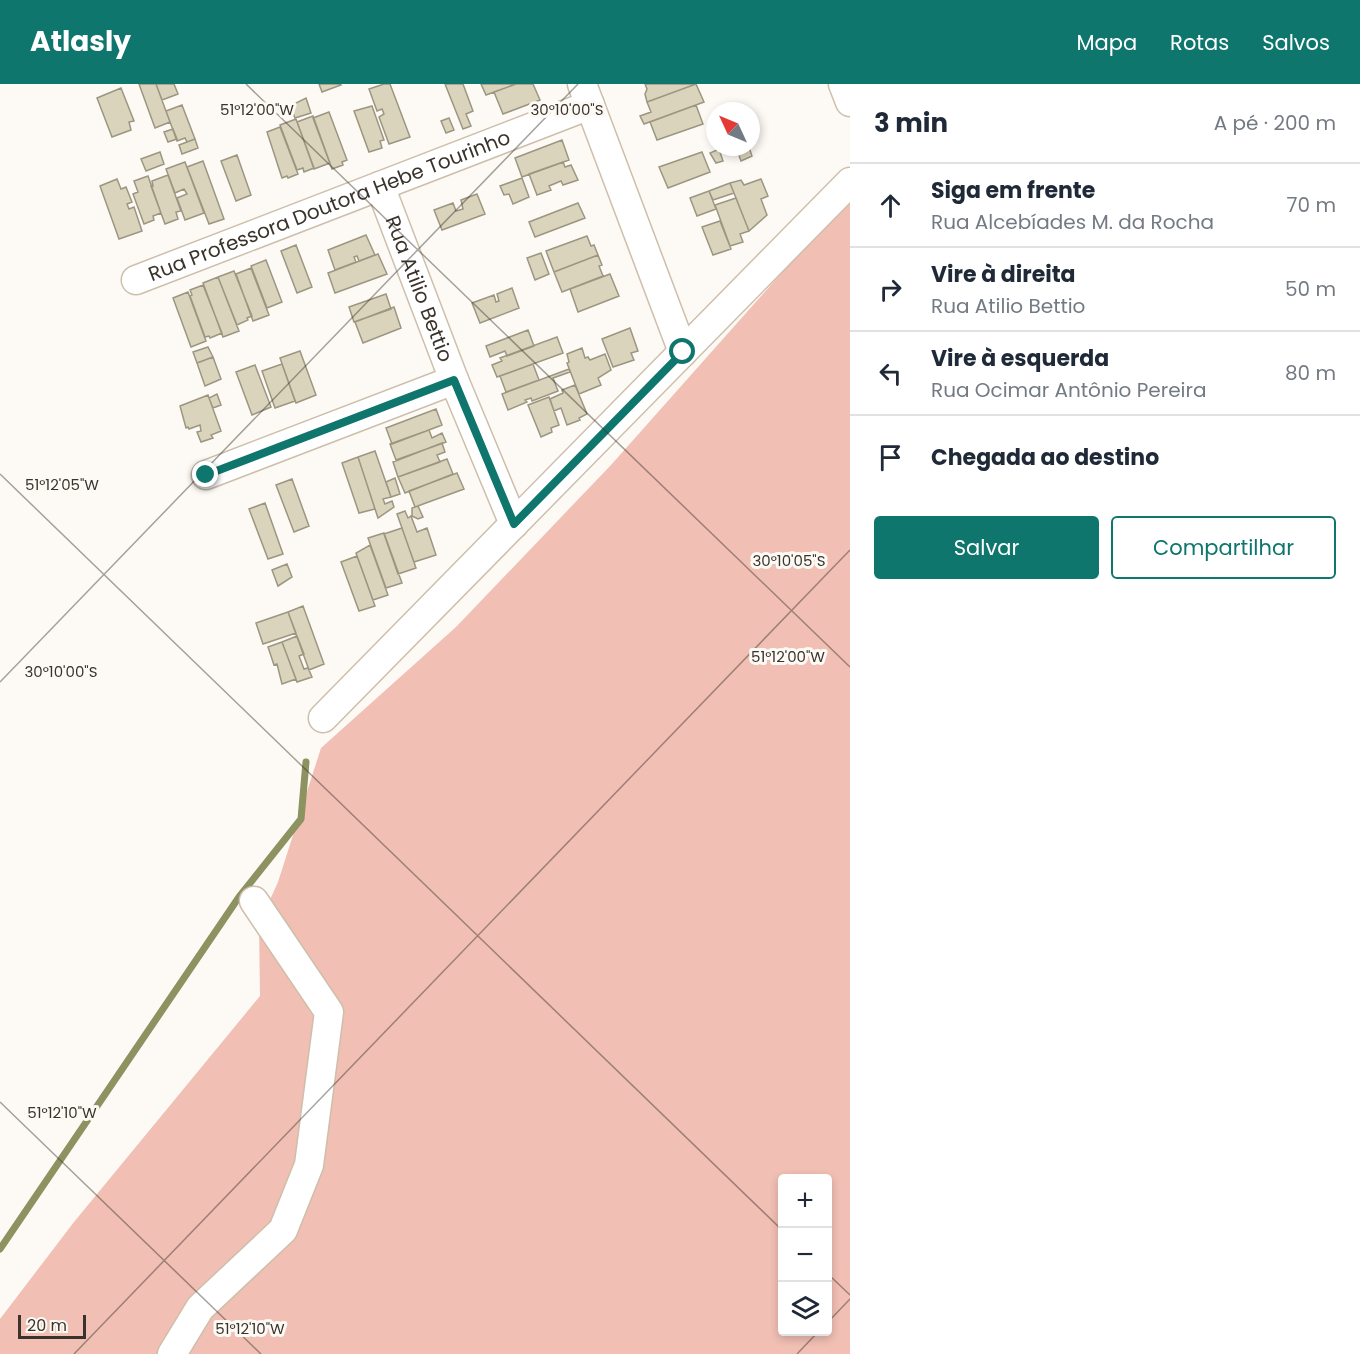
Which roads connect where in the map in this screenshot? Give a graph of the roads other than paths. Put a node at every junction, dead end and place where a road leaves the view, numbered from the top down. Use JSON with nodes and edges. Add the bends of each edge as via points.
{"nodes":[{"id":1,"x":843,"y":84,"type":"edge"},
{"id":2,"x":586,"y":95,"type":"edge"},
{"id":3,"x":850,"y":102,"type":"edge"},
{"id":4,"x":850,"y":182,"type":"edge"},
{"id":5,"x":380,"y":186,"type":"junction"},
{"id":6,"x":136,"y":280,"type":"dead end"},
{"id":7,"x":683,"y":352,"type":"junction"},
{"id":8,"x":454,"y":380,"type":"junction"},
{"id":9,"x":206,"y":475,"type":"dead end"},
{"id":10,"x":514,"y":524,"type":"junction"},
{"id":11,"x":323,"y":718,"type":"dead end"},
{"id":12,"x":254,"y":901,"type":"dead end"},
{"id":13,"x":172,"y":1354,"type":"edge"}],
"edges":[{"from":1,"to":3,"type":"street"},
{"from":2,"to":5,"type":"street","name":"Rua Professora Doutora Hebe Tourinho"},
{"from":2,"to":7,"type":"street"},
{"from":4,"to":7,"type":"street"},
{"from":5,"to":6,"type":"street","name":"Rua Professora Doutora Hebe Tourinho"},
{"from":5,"to":8,"type":"street","name":"Rua Atilio Bettio"},
{"from":7,"to":10,"type":"street"},
{"from":8,"to":9,"type":"street"},
{"from":8,"to":10,"type":"street","name":"Rua Atilio Bettio"},
{"from":10,"to":11,"type":"street"},
{"from":12,"to":13,"type":"street","via":[[329,1012],[309,1165],[283,1230],[200,1308]]}]}
